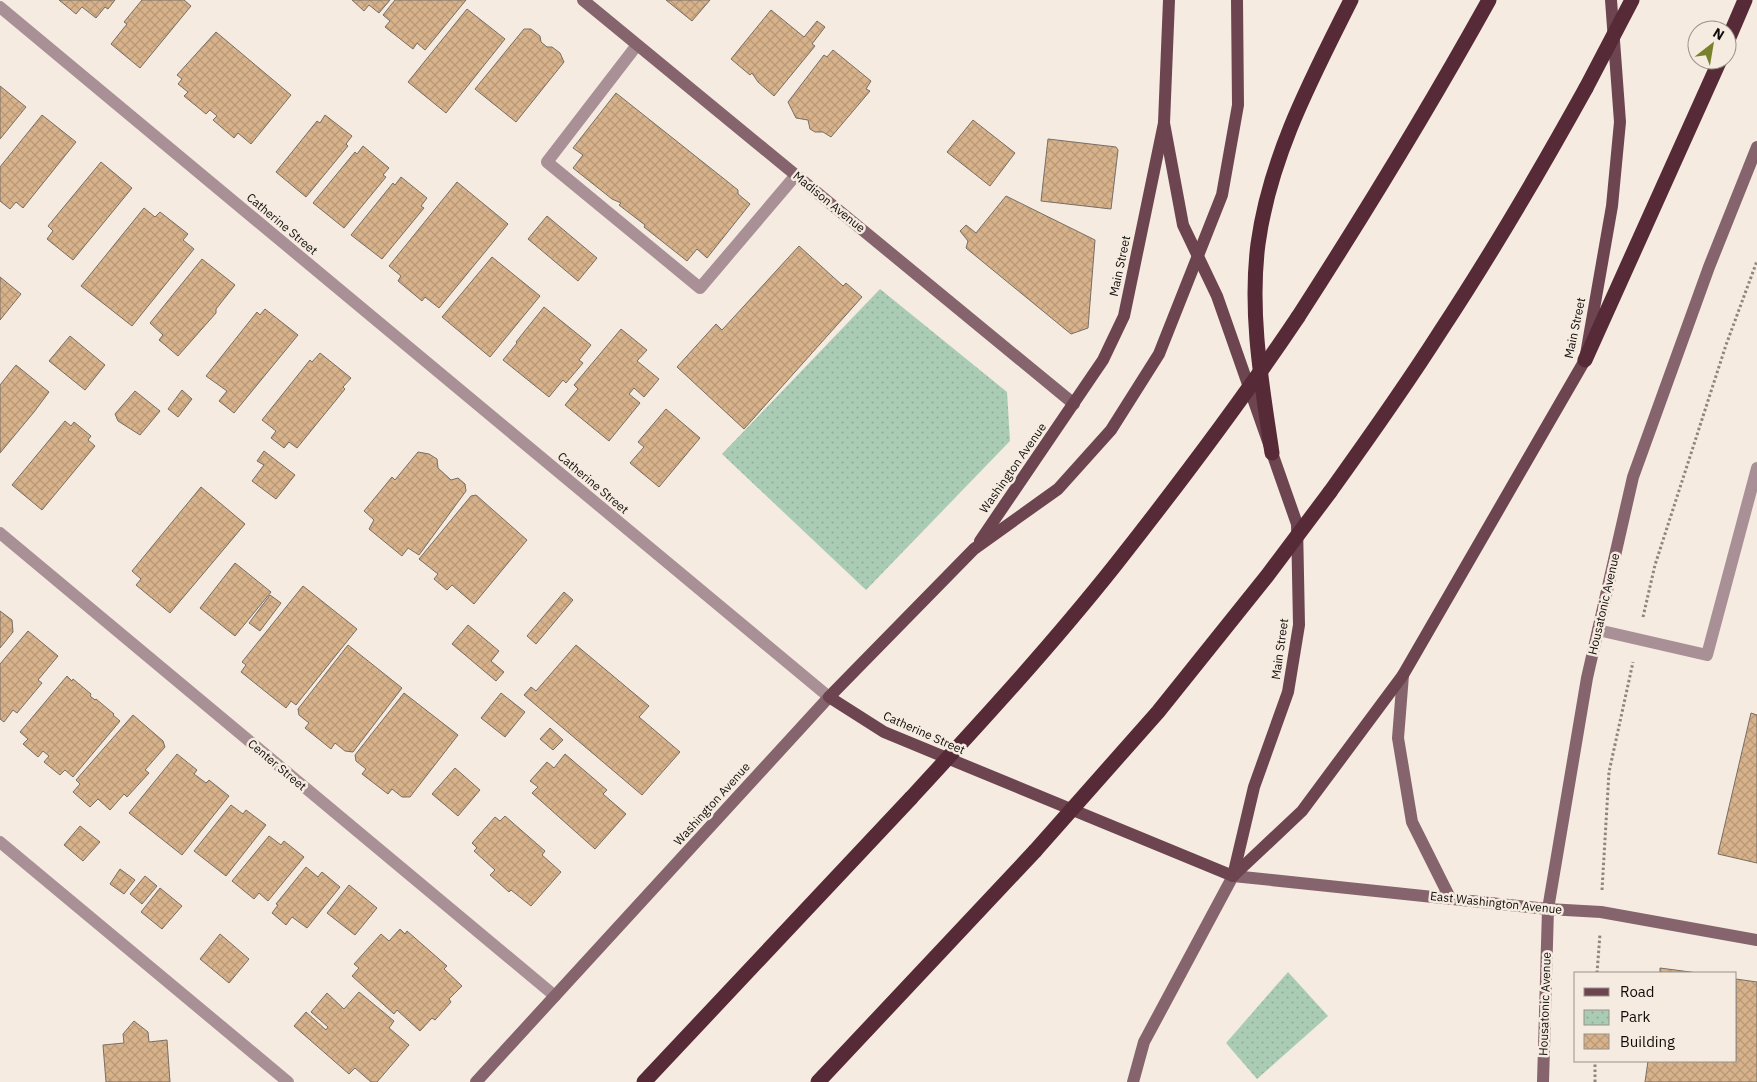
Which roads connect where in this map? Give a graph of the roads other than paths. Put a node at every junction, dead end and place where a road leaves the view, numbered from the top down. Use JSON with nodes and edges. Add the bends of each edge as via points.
{"nodes":[{"id":1,"x":583,"y":0,"type":"edge"},
{"id":2,"x":1168,"y":0,"type":"edge"},
{"id":3,"x":1237,"y":0,"type":"edge"},
{"id":4,"x":1351,"y":0,"type":"edge"},
{"id":5,"x":1489,"y":0,"type":"edge"},
{"id":6,"x":1611,"y":0,"type":"edge"},
{"id":7,"x":1632,"y":0,"type":"edge"},
{"id":8,"x":1745,"y":0,"type":"edge"},
{"id":9,"x":0,"y":7,"type":"edge"},
{"id":10,"x":1736,"y":20,"type":"edge"},
{"id":11,"x":637,"y":45,"type":"junction"},
{"id":12,"x":1716,"y":70,"type":"edge"},
{"id":13,"x":1164,"y":123,"type":"junction"},
{"id":14,"x":1757,"y":147,"type":"edge"},
{"id":15,"x":796,"y":175,"type":"junction"},
{"id":16,"x":1198,"y":256,"type":"junction"},
{"id":17,"x":1585,"y":360,"type":"junction"},
{"id":18,"x":1074,"y":404,"type":"junction"},
{"id":19,"x":1272,"y":453,"type":"junction"},
{"id":20,"x":1757,"y":468,"type":"edge"},
{"id":21,"x":0,"y":533,"type":"edge"},
{"id":22,"x":974,"y":549,"type":"junction"},
{"id":23,"x":1598,"y":630,"type":"junction"},
{"id":24,"x":1404,"y":675,"type":"junction"},
{"id":25,"x":829,"y":697,"type":"junction"},
{"id":26,"x":0,"y":842,"type":"edge"},
{"id":27,"x":1233,"y":876,"type":"junction"},
{"id":28,"x":1450,"y":898,"type":"junction"},
{"id":29,"x":1548,"y":909,"type":"junction"},
{"id":30,"x":1757,"y":940,"type":"edge"},
{"id":31,"x":555,"y":996,"type":"junction"},
{"id":32,"x":288,"y":1082,"type":"edge"},
{"id":33,"x":476,"y":1082,"type":"edge"},
{"id":34,"x":644,"y":1082,"type":"edge"},
{"id":35,"x":818,"y":1082,"type":"edge"},
{"id":36,"x":1133,"y":1082,"type":"edge"},
{"id":37,"x":1543,"y":1082,"type":"edge"}],
"edges":[{"from":1,"to":11,"type":"main road","name":"Madison Avenue"},
{"from":2,"to":13,"type":"main road","name":"Main Street"},
{"from":3,"to":16,"type":"main road","via":[[1238,105],[1222,195]]},
{"from":4,"to":19,"type":"highway","via":[[1293,121],[1278,161],[1258,245],[1257,336]]},
{"from":5,"to":34,"type":"highway","bridge":true,"via":[[1399,158],[1298,317],[1222,425],[1115,565],[1000,701]]},
{"from":6,"to":17,"type":"main road","name":"Main Street","via":[[1620,122],[1612,206]]},
{"from":7,"to":35,"type":"highway","bridge":true,"via":[[1586,88],[1469,288],[1408,381],[1267,576],[1151,720],[1035,851]]},
{"from":8,"to":10,"type":"highway"},
{"from":9,"to":25,"type":"street","name":"Catherine Street"},
{"from":11,"to":15,"type":"main road","name":"Madison Avenue"},
{"from":11,"to":15,"type":"street","via":[[547,162],[700,288]]},
{"from":12,"to":17,"type":"highway"},
{"from":13,"to":16,"type":"main road","name":"Main Street","via":[[1183,226]]},
{"from":13,"to":18,"type":"main road","name":"Main Street","via":[[1124,316],[1103,360]]},
{"from":14,"to":23,"type":"main road","name":"Housatonic Avenue","via":[[1709,267],[1633,477]]},
{"from":15,"to":18,"type":"main road","name":"Madison Avenue"},
{"from":16,"to":19,"type":"main road","name":"Main Street","via":[[1217,296]]},
{"from":16,"to":22,"type":"main road","name":"Washington Avenue","via":[[1159,354],[1111,430],[1058,489]]},
{"from":17,"to":24,"type":"main road","name":"Main Street"},
{"from":18,"to":22,"type":"main road","name":"Washington Avenue"},
{"from":19,"to":27,"type":"main road","name":"Main Street","via":[[1297,524],[1299,625],[1288,692],[1254,787]]},
{"from":20,"to":23,"type":"street","via":[[1707,655]]},
{"from":21,"to":31,"type":"street","name":"Center Street"},
{"from":22,"to":25,"type":"main road","name":"Washington Avenue"},
{"from":23,"to":29,"type":"main road","name":"Housatonic Avenue"},
{"from":24,"to":27,"type":"main road","name":"Main Street","via":[[1302,811]]},
{"from":24,"to":28,"type":"main road","name":"Main Street","via":[[1398,738],[1412,822]]},
{"from":25,"to":27,"type":"main road","name":"Catherine Street","via":[[884,732]]},
{"from":25,"to":31,"type":"main road","name":"Washington Avenue"},
{"from":26,"to":32,"type":"street"},
{"from":27,"to":28,"type":"main road","name":"East Washington Avenue"},
{"from":27,"to":36,"type":"main road","name":"Main Street","via":[[1144,1042]]},
{"from":28,"to":29,"type":"main road","name":"East Washington Avenue"},
{"from":29,"to":30,"type":"main road","name":"East Washington Avenue","via":[[1601,912]]},
{"from":29,"to":37,"type":"main road","name":"Housatonic Avenue"},
{"from":31,"to":33,"type":"main road","name":"Washington Avenue"}]}
